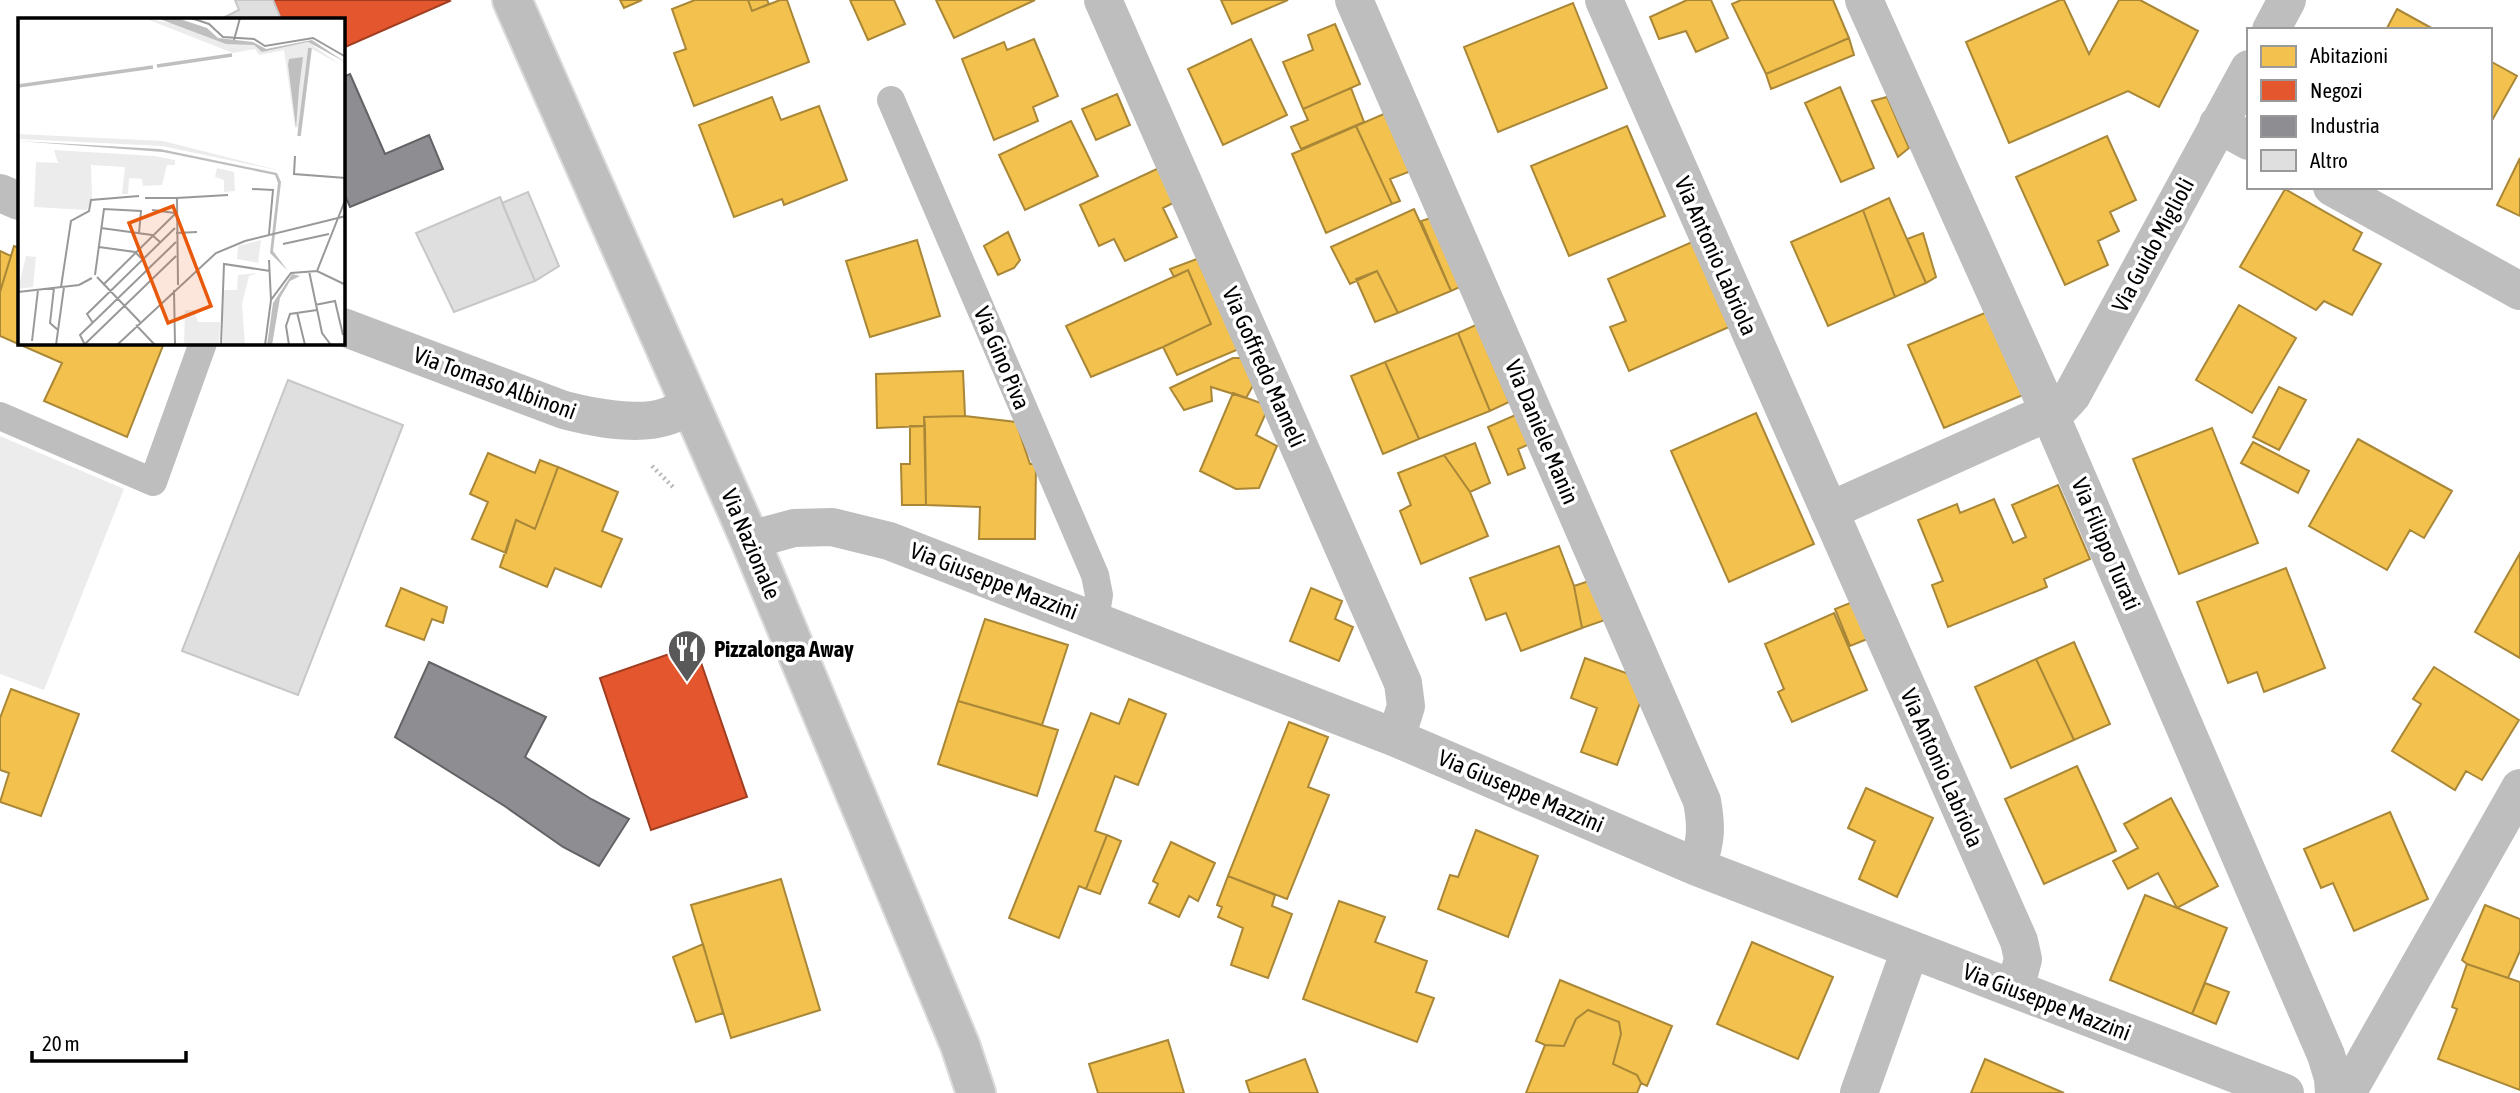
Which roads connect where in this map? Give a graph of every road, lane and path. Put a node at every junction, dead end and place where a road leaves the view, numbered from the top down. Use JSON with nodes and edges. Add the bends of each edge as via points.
{"nodes":[{"id":1,"x":512,"y":0,"type":"edge"},
{"id":2,"x":1103,"y":0,"type":"edge"},
{"id":3,"x":1354,"y":0,"type":"edge"},
{"id":4,"x":1604,"y":0,"type":"edge"},
{"id":5,"x":1864,"y":0,"type":"edge"},
{"id":6,"x":2287,"y":0,"type":"edge"},
{"id":7,"x":2272,"y":28,"type":"edge"},
{"id":8,"x":2247,"y":78,"type":"edge"},
{"id":9,"x":891,"y":100,"type":"dead end"},
{"id":10,"x":2234,"y":133,"type":"edge"},
{"id":11,"x":2336,"y":189,"type":"edge"},
{"id":12,"x":0,"y":193,"type":"edge"},
{"id":13,"x":18,"y":201,"type":"edge"},
{"id":14,"x":2520,"y":291,"type":"edge"},
{"id":15,"x":345,"y":328,"type":"edge"},
{"id":16,"x":202,"y":345,"type":"edge"},
{"id":17,"x":691,"y":406,"type":"junction"},
{"id":18,"x":2049,"y":412,"type":"junction"},
{"id":19,"x":0,"y":416,"type":"edge"},
{"id":20,"x":1829,"y":511,"type":"junction"},
{"id":21,"x":751,"y":540,"type":"junction"},
{"id":22,"x":1095,"y":619,"type":"junction"},
{"id":23,"x":1396,"y":738,"type":"junction"},
{"id":24,"x":2520,"y":788,"type":"edge"},
{"id":25,"x":1697,"y":867,"type":"junction"},
{"id":26,"x":1910,"y":950,"type":"junction"},
{"id":27,"x":2015,"y":989,"type":"junction"},
{"id":28,"x":976,"y":1093,"type":"edge"},
{"id":29,"x":1859,"y":1093,"type":"edge"},
{"id":30,"x":2285,"y":1093,"type":"edge"},
{"id":31,"x":2334,"y":1093,"type":"edge"},
{"id":32,"x":2347,"y":1093,"type":"edge"}],
"edges":[{"from":1,"to":17,"type":"street","name":"Via Nazionale"},
{"from":2,"to":23,"type":"street","name":"Via Goffredo Mameli","via":[[1403,683],[1406,706]]},
{"from":3,"to":25,"type":"street","name":"Via Daniele Manin","via":[[1702,800],[1707,824]]},
{"from":4,"to":20,"type":"street","name":"Via Antonio Labriola"},
{"from":5,"to":18,"type":"street","name":"Via Filippo Turati"},
{"from":6,"to":7,"type":"street"},
{"from":8,"to":10,"type":"street","name":"Via Guido Miglioli"},
{"from":9,"to":22,"type":"lane","name":"Via Gino Piva","via":[[1095,575],[1099,595]]},
{"from":10,"to":18,"type":"street","name":"Via Guido Miglioli","via":[[2072,395]]},
{"from":11,"to":14,"type":"street"},
{"from":12,"to":13,"type":"street"},
{"from":15,"to":17,"type":"street","name":"Via Tomaso Albinoni","via":[[590,417],[663,418]]},
{"from":16,"to":19,"type":"lane","via":[[153,482]]},
{"from":17,"to":21,"type":"street","name":"Via Nazionale"},
{"from":18,"to":20,"type":"street"},
{"from":18,"to":31,"type":"street","name":"Via Filippo Turati","via":[[2326,1055]]},
{"from":20,"to":27,"type":"street","name":"Via Antonio Labriola","via":[[2019,941],[2023,960]]},
{"from":21,"to":22,"type":"street","name":"Via Giuseppe Mazzini","via":[[793,528],[832,527],[889,541]]},
{"from":21,"to":28,"type":"street","name":"Via Nazionale"},
{"from":22,"to":23,"type":"street","name":"Via Giuseppe Mazzini"},
{"from":23,"to":25,"type":"street","name":"Via Giuseppe Mazzini"},
{"from":24,"to":32,"type":"street"},
{"from":25,"to":26,"type":"street","name":"Via Giuseppe Mazzini"},
{"from":26,"to":27,"type":"street","name":"Via Giuseppe Mazzini"},
{"from":26,"to":29,"type":"street"},
{"from":27,"to":30,"type":"street","name":"Via Giuseppe Mazzini"}]}
